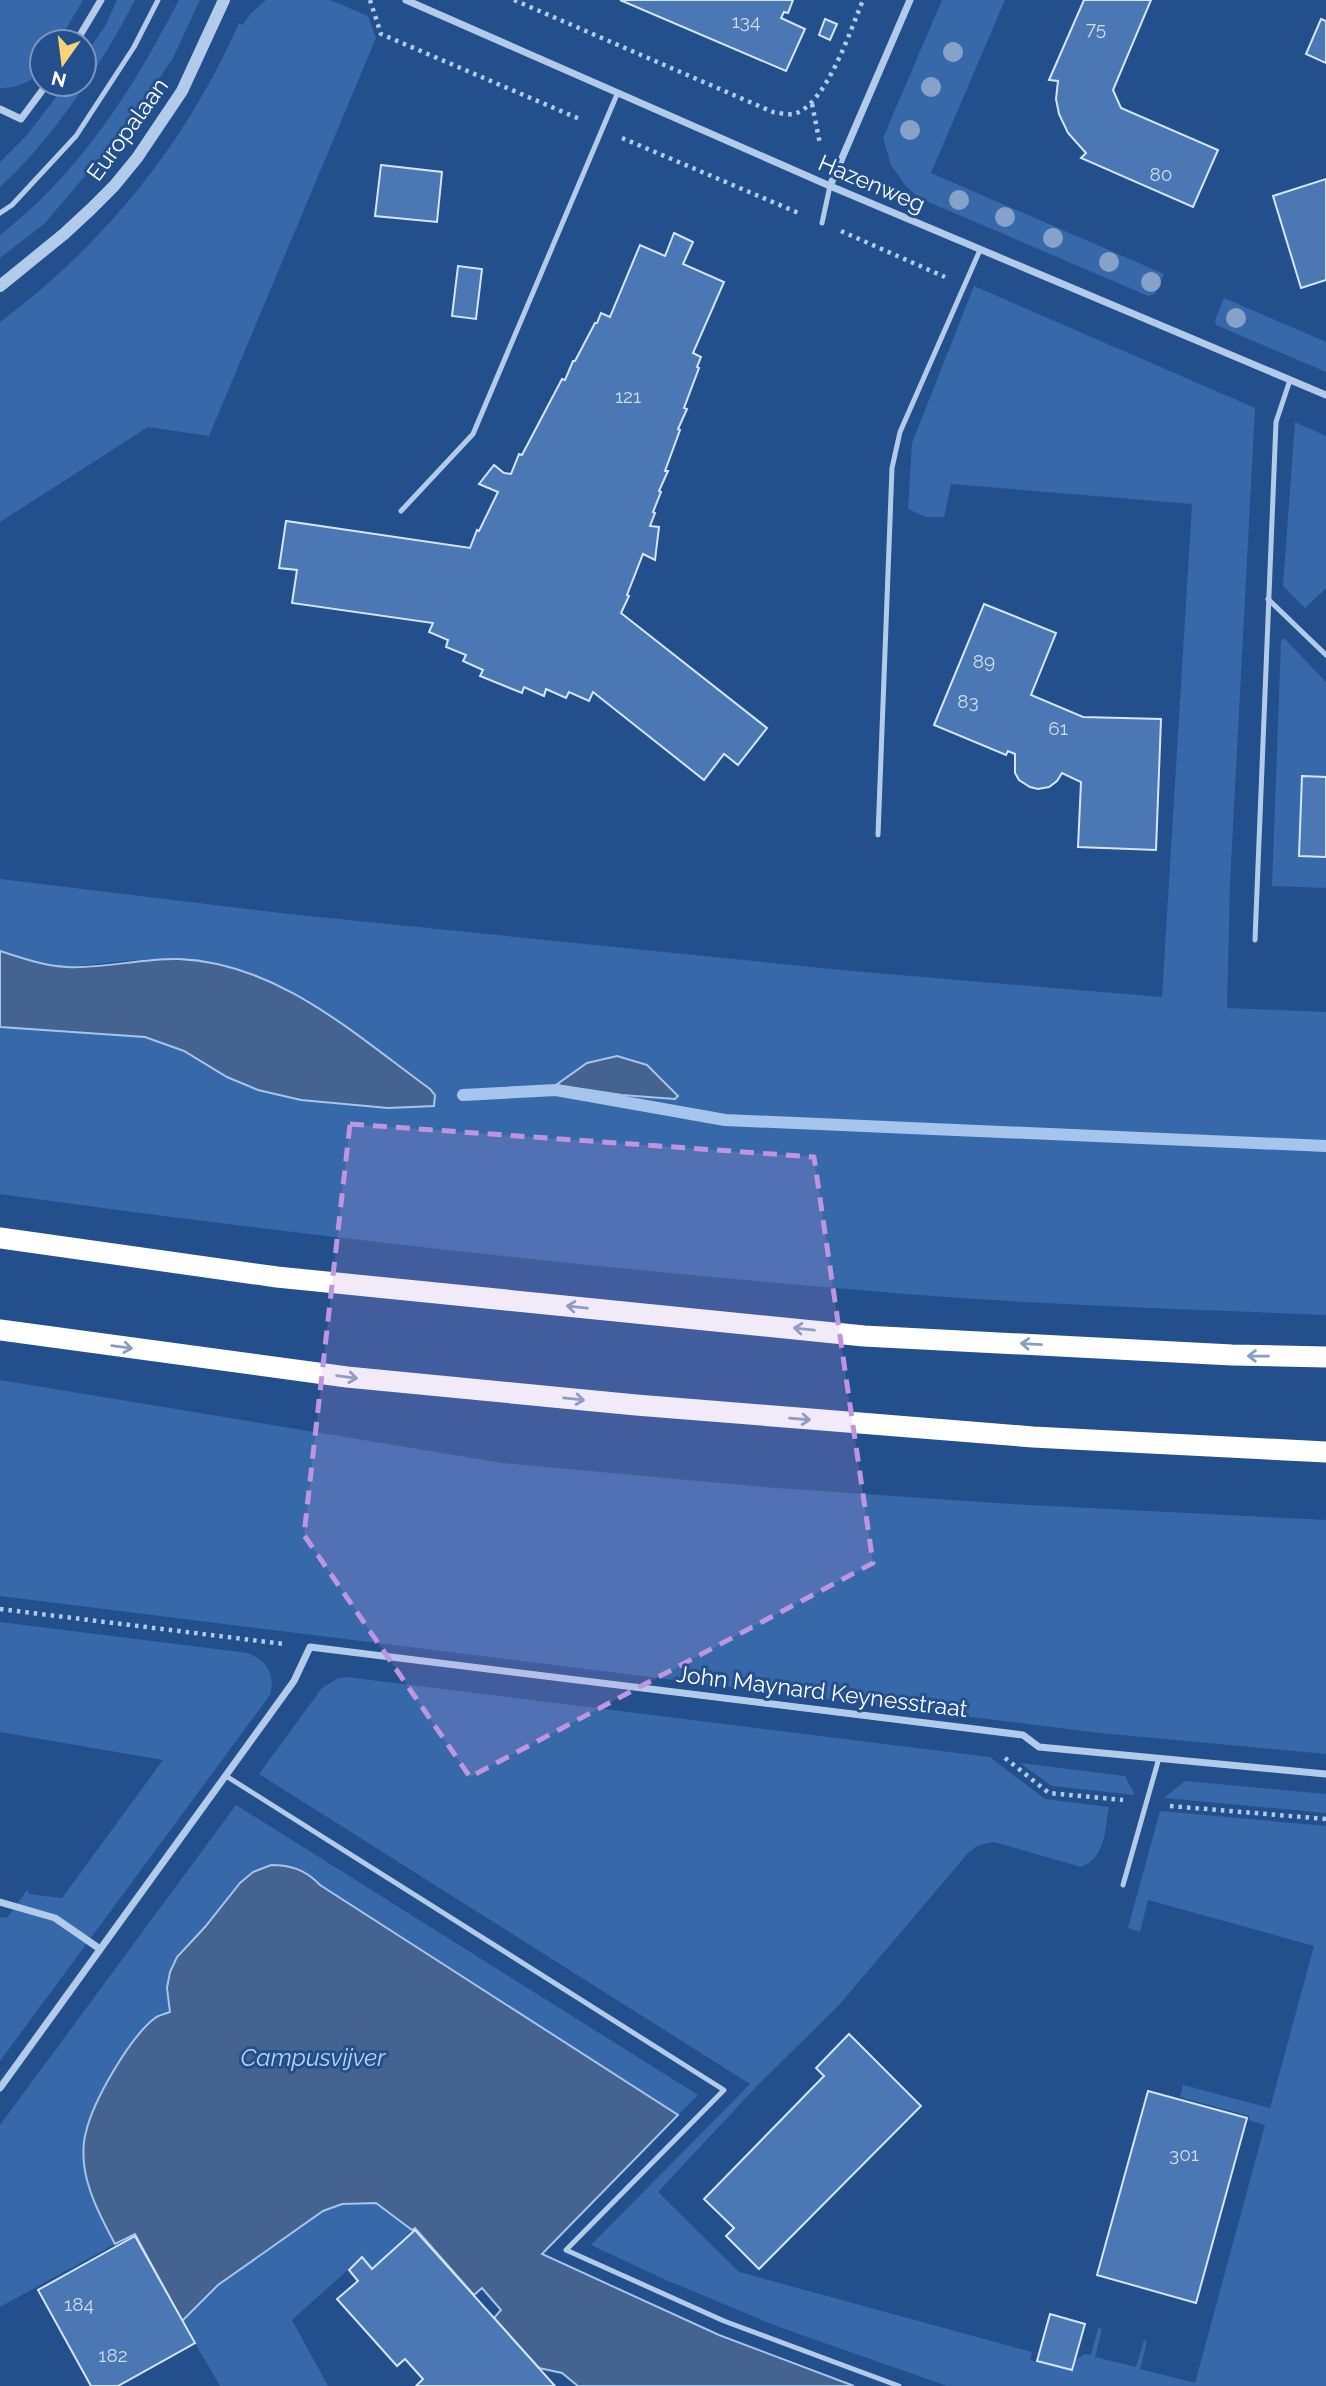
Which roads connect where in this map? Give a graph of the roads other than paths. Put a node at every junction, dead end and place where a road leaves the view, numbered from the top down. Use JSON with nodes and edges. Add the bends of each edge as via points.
{"nodes":[{"id":1,"x":101,"y":0,"type":"edge"},
{"id":2,"x":158,"y":0,"type":"edge"},
{"id":3,"x":224,"y":0,"type":"edge"},
{"id":4,"x":406,"y":0,"type":"edge"},
{"id":5,"x":910,"y":0,"type":"edge"},
{"id":6,"x":84,"y":28,"type":"edge"},
{"id":7,"x":618,"y":92,"type":"junction"},
{"id":8,"x":37,"y":98,"type":"edge"},
{"id":9,"x":0,"y":109,"type":"edge"},
{"id":10,"x":830,"y":186,"type":"junction"},
{"id":11,"x":0,"y":213,"type":"edge"},
{"id":12,"x":822,"y":223,"type":"road end"},
{"id":13,"x":980,"y":250,"type":"junction"},
{"id":14,"x":0,"y":286,"type":"edge"},
{"id":15,"x":1290,"y":380,"type":"junction"},
{"id":16,"x":1326,"y":395,"type":"edge"},
{"id":17,"x":401,"y":511,"type":"dead end"},
{"id":18,"x":1268,"y":599,"type":"junction"},
{"id":19,"x":1326,"y":654,"type":"edge"},
{"id":20,"x":877,"y":835,"type":"dead end"},
{"id":21,"x":1255,"y":940,"type":"dead end"},
{"id":22,"x":0,"y":1238,"type":"edge"},
{"id":23,"x":0,"y":1330,"type":"edge"},
{"id":24,"x":1326,"y":1357,"type":"edge"},
{"id":25,"x":1326,"y":1452,"type":"edge"},
{"id":26,"x":1160,"y":1758,"type":"junction"},
{"id":27,"x":1326,"y":1774,"type":"edge"},
{"id":28,"x":226,"y":1776,"type":"junction"},
{"id":29,"x":1123,"y":1885,"type":"dead end"},
{"id":30,"x":0,"y":1902,"type":"edge"},
{"id":31,"x":100,"y":1949,"type":"junction"},
{"id":32,"x":0,"y":2088,"type":"edge"},
{"id":33,"x":899,"y":2386,"type":"edge"}],
"edges":[{"from":1,"to":6,"type":"street"},
{"from":2,"to":11,"type":"lane","via":[[134,47],[76,136]]},
{"from":3,"to":14,"type":"street","name":"Europalaan","via":[[182,91],[137,158],[114,187],[64,234]]},
{"from":4,"to":7,"type":"street","name":"Hazenweg"},
{"from":5,"to":10,"type":"street"},
{"from":7,"to":10,"type":"street","name":"Hazenweg"},
{"from":7,"to":17,"type":"lane","via":[[473,435]]},
{"from":8,"to":9,"type":"street","via":[[21,119]]},
{"from":10,"to":12,"type":"lane"},
{"from":10,"to":13,"type":"street","name":"Hazenweg"},
{"from":13,"to":15,"type":"street","name":"Hazenweg"},
{"from":13,"to":20,"type":"lane","via":[[900,432],[892,468]]},
{"from":15,"to":16,"type":"street","name":"Hazenweg"},
{"from":15,"to":18,"type":"lane","via":[[1276,422]]},
{"from":18,"to":19,"type":"lane"},
{"from":18,"to":21,"type":"lane"},
{"from":24,"to":22,"type":"highway","one_way":true,"via":[[864,1336],[277,1277]]},
{"from":23,"to":25,"type":"highway","one_way":true,"via":[[347,1377],[622,1404],[1032,1437]]},
{"from":26,"to":27,"type":"street","name":"John Maynard Keynesstraat"},
{"from":26,"to":28,"type":"street","name":"John Maynard Keynesstraat","via":[[1040,1747],[1023,1735],[310,1647],[294,1681]]},
{"from":26,"to":29,"type":"lane"},
{"from":28,"to":31,"type":"street"},
{"from":28,"to":33,"type":"lane","via":[[724,2090],[566,2250],[735,2325]]},
{"from":30,"to":31,"type":"street","via":[[55,1918]]},
{"from":31,"to":32,"type":"street"}]}
